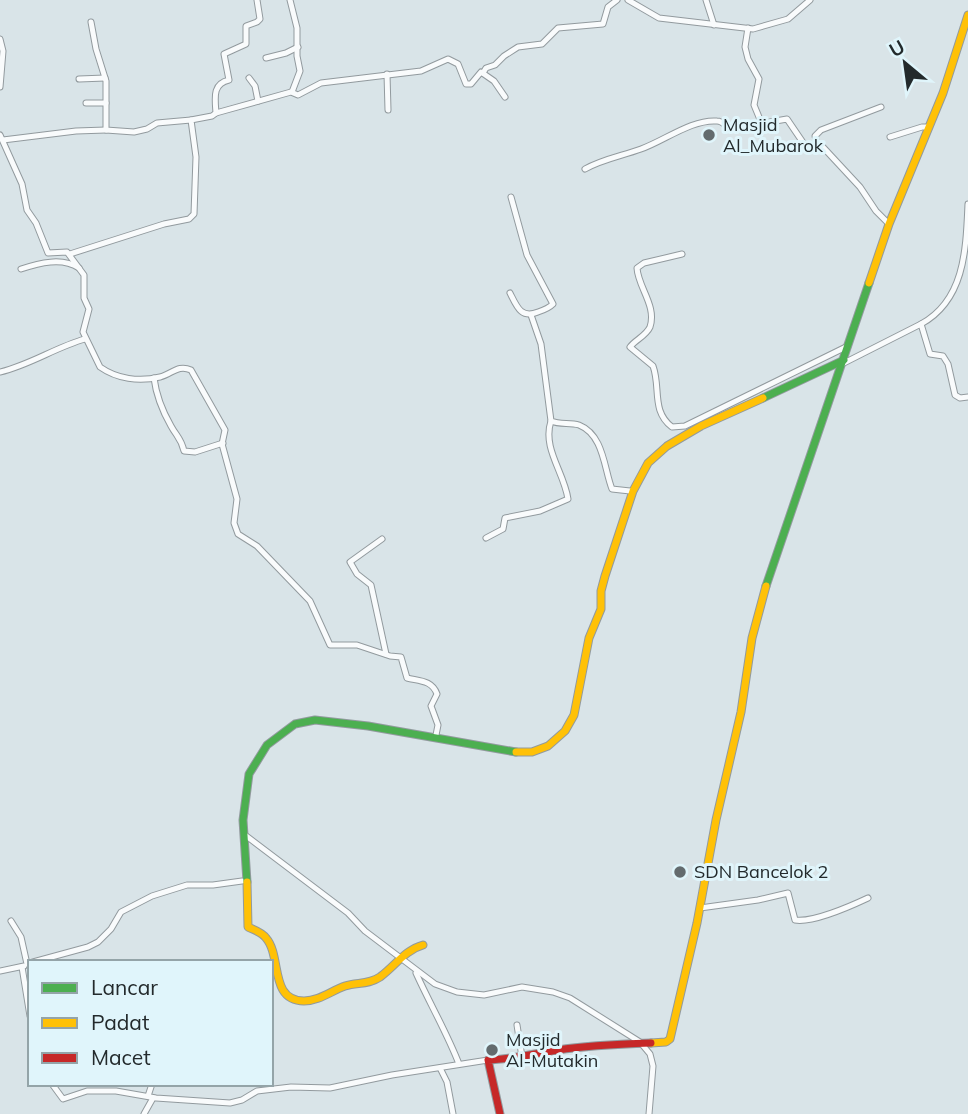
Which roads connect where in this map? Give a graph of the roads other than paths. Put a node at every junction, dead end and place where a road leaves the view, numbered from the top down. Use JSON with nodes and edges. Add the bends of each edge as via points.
{"nodes":[{"id":1,"x":257,"y":0,"type":"edge"},
{"id":2,"x":290,"y":0,"type":"edge"},
{"id":3,"x":617,"y":0,"type":"edge"},
{"id":4,"x":628,"y":0,"type":"edge"},
{"id":5,"x":706,"y":0,"type":"edge"},
{"id":6,"x":810,"y":0,"type":"edge"},
{"id":7,"x":968,"y":15,"type":"edge"},
{"id":8,"x":91,"y":22,"type":"dead end"},
{"id":9,"x":714,"y":25,"type":"junction"},
{"id":10,"x":748,"y":28,"type":"junction"},
{"id":11,"x":0,"y":39,"type":"edge"},
{"id":12,"x":298,"y":47,"type":"junction"},
{"id":13,"x":266,"y":58,"type":"dead end"},
{"id":14,"x":483,"y":73,"type":"junction"},
{"id":15,"x":387,"y":74,"type":"junction"},
{"id":16,"x":105,"y":78,"type":"junction"},
{"id":17,"x":248,"y":78,"type":"dead end"},
{"id":18,"x":79,"y":79,"type":"dead end"},
{"id":19,"x":0,"y":87,"type":"edge"},
{"id":20,"x":292,"y":92,"type":"junction"},
{"id":21,"x":505,"y":97,"type":"dead end"},
{"id":22,"x":258,"y":101,"type":"junction"},
{"id":23,"x":86,"y":103,"type":"dead end"},
{"id":24,"x":106,"y":103,"type":"junction"},
{"id":25,"x":881,"y":107,"type":"dead end"},
{"id":26,"x":388,"y":110,"type":"dead end"},
{"id":27,"x":216,"y":113,"type":"junction"},
{"id":28,"x":191,"y":120,"type":"junction"},
{"id":29,"x":761,"y":122,"type":"junction"},
{"id":30,"x":928,"y":127,"type":"junction"},
{"id":31,"x":106,"y":130,"type":"junction"},
{"id":32,"x":890,"y":137,"type":"dead end"},
{"id":33,"x":2,"y":138,"type":"edge"},
{"id":34,"x":817,"y":143,"type":"junction"},
{"id":35,"x":585,"y":169,"type":"dead end"},
{"id":36,"x":511,"y":197,"type":"dead end"},
{"id":37,"x":968,"y":204,"type":"edge"},
{"id":38,"x":890,"y":224,"type":"junction"},
{"id":39,"x":70,"y":254,"type":"junction"},
{"id":40,"x":682,"y":254,"type":"dead end"},
{"id":41,"x":81,"y":268,"type":"junction"},
{"id":42,"x":21,"y":269,"type":"dead end"},
{"id":43,"x":968,"y":276,"type":"edge"},
{"id":44,"x":959,"y":281,"type":"junction"},
{"id":45,"x":510,"y":293,"type":"dead end"},
{"id":46,"x":531,"y":315,"type":"junction"},
{"id":47,"x":921,"y":324,"type":"junction"},
{"id":48,"x":85,"y":339,"type":"junction"},
{"id":49,"x":845,"y":355,"type":"junction"},
{"id":50,"x":0,"y":372,"type":"edge"},
{"id":51,"x":154,"y":378,"type":"junction"},
{"id":52,"x":968,"y":397,"type":"edge"},
{"id":53,"x":551,"y":421,"type":"junction"},
{"id":54,"x":223,"y":443,"type":"junction"},
{"id":55,"x":628,"y":491,"type":"junction"},
{"id":56,"x":486,"y":537,"type":"dead end"},
{"id":57,"x":382,"y":539,"type":"dead end"},
{"id":58,"x":386,"y":654,"type":"junction"},
{"id":59,"x":437,"y":735,"type":"junction"},
{"id":60,"x":245,"y":835,"type":"junction"},
{"id":61,"x":244,"y":881,"type":"junction"},
{"id":62,"x":868,"y":898,"type":"dead end"},
{"id":63,"x":700,"y":908,"type":"junction"},
{"id":64,"x":11,"y":921,"type":"dead end"},
{"id":65,"x":423,"y":944,"type":"dead end"},
{"id":66,"x":405,"y":955,"type":"junction"},
{"id":67,"x":42,"y":960,"type":"edge"},
{"id":68,"x":28,"y":964,"type":"edge"},
{"id":69,"x":415,"y":970,"type":"junction"},
{"id":70,"x":0,"y":971,"type":"edge"},
{"id":71,"x":517,"y":1025,"type":"dead end"},
{"id":72,"x":640,"y":1042,"type":"junction"},
{"id":73,"x":522,"y":1057,"type":"junction"},
{"id":74,"x":488,"y":1060,"type":"junction"},
{"id":75,"x":459,"y":1064,"type":"junction"},
{"id":76,"x":440,"y":1068,"type":"junction"},
{"id":77,"x":53,"y":1086,"type":"edge"},
{"id":78,"x":139,"y":1086,"type":"edge"},
{"id":79,"x":152,"y":1086,"type":"edge"},
{"id":80,"x":138,"y":1094,"type":"junction"},
{"id":81,"x":149,"y":1096,"type":"junction"},
{"id":82,"x":144,"y":1114,"type":"edge"},
{"id":83,"x":453,"y":1114,"type":"edge"},
{"id":84,"x":500,"y":1114,"type":"edge"},
{"id":85,"x":649,"y":1114,"type":"edge"}],
"edges":[{"from":1,"to":27,"type":"street","via":[[260,19],[246,26],[246,44],[224,54],[229,80],[217,87]]},
{"from":2,"to":12,"type":"street"},
{"from":3,"to":14,"type":"street","via":[[608,7],[603,24],[558,28],[542,44],[518,47]]},
{"from":4,"to":9,"type":"street","via":[[659,18]]},
{"from":5,"to":9,"type":"street"},
{"from":6,"to":10,"type":"street","via":[[781,22]]},
{"from":7,"to":30,"type":"street"},
{"from":8,"to":16,"type":"street"},
{"from":9,"to":10,"type":"street"},
{"from":10,"to":29,"type":"street","via":[[745,47],[759,79],[754,105]]},
{"from":11,"to":19,"type":"street"},
{"from":12,"to":13,"type":"street"},
{"from":12,"to":20,"type":"street","via":[[300,76]]},
{"from":14,"to":15,"type":"street","via":[[468,85],[458,64],[448,59],[421,71]]},
{"from":14,"to":21,"type":"street"},
{"from":15,"to":20,"type":"street","via":[[321,83],[298,95]]},
{"from":15,"to":26,"type":"street"},
{"from":16,"to":18,"type":"street"},
{"from":16,"to":24,"type":"street"},
{"from":17,"to":22,"type":"street"},
{"from":20,"to":22,"type":"street"},
{"from":22,"to":27,"type":"street"},
{"from":23,"to":24,"type":"street"},
{"from":24,"to":31,"type":"street"},
{"from":25,"to":34,"type":"street","via":[[821,130],[815,136]]},
{"from":27,"to":28,"type":"street"},
{"from":28,"to":31,"type":"street","via":[[157,123],[134,132]]},
{"from":28,"to":39,"type":"street","via":[[196,157],[192,217]]},
{"from":29,"to":34,"type":"street","via":[[787,119],[804,144]]},
{"from":29,"to":35,"type":"street","via":[[730,129],[717,121],[682,129]]},
{"from":30,"to":32,"type":"street"},
{"from":30,"to":38,"type":"street"},
{"from":31,"to":33,"type":"street"},
{"from":33,"to":39,"type":"street","via":[[22,184],[25,205],[48,253]]},
{"from":34,"to":38,"type":"street"},
{"from":36,"to":46,"type":"street","via":[[527,255],[553,302],[552,307]]},
{"from":37,"to":44,"type":"street"},
{"from":38,"to":49,"type":"street"},
{"from":39,"to":41,"type":"street"},
{"from":40,"to":49,"type":"street","via":[[636,268],[647,296],[650,325],[630,347],[653,366],[659,410],[672,427],[685,426]]},
{"from":41,"to":42,"type":"street","via":[[56,262]]},
{"from":41,"to":48,"type":"street","via":[[89,309]]},
{"from":43,"to":44,"type":"street"},
{"from":44,"to":47,"type":"street","via":[[938,312]]},
{"from":45,"to":46,"type":"street","via":[[521,313]]},
{"from":46,"to":53,"type":"street","via":[[541,344]]},
{"from":47,"to":49,"type":"street"},
{"from":47,"to":52,"type":"street","via":[[930,354],[947,361],[955,395]]},
{"from":48,"to":50,"type":"street"},
{"from":48,"to":51,"type":"street","via":[[104,370],[129,380]]},
{"from":49,"to":55,"type":"street","via":[[677,439],[648,463]]},
{"from":49,"to":63,"type":"street","via":[[764,592]]},
{"from":51,"to":54,"type":"street","via":[[184,451]]},
{"from":51,"to":54,"type":"street","via":[[180,368],[191,370],[223,424]]},
{"from":53,"to":55,"type":"street","via":[[588,431],[600,449],[611,487]]},
{"from":53,"to":56,"type":"street","via":[[550,442],[568,499],[505,518],[503,529]]},
{"from":54,"to":58,"type":"street","via":[[237,499],[234,523],[239,534],[257,546],[310,601],[330,645],[351,644]]},
{"from":55,"to":59,"type":"street","via":[[574,715],[565,730],[548,746],[527,753]]},
{"from":57,"to":58,"type":"street","via":[[350,562],[371,585]]},
{"from":58,"to":59,"type":"street","via":[[402,659],[407,678],[422,680],[435,689],[432,710]]},
{"from":59,"to":60,"type":"street","via":[[315,719],[294,724],[264,748],[253,764],[246,786]]},
{"from":60,"to":61,"type":"street"},
{"from":60,"to":66,"type":"street","via":[[365,931]]},
{"from":61,"to":66,"type":"street","via":[[248,930],[261,933],[272,946],[279,984],[291,998],[324,997],[347,985],[368,983]]},
{"from":61,"to":67,"type":"street","via":[[187,885],[146,898],[121,912],[99,942]]},
{"from":62,"to":63,"type":"street","via":[[797,921],[788,893]]},
{"from":63,"to":72,"type":"street","via":[[670,1039]]},
{"from":64,"to":68,"type":"street"},
{"from":65,"to":66,"type":"street"},
{"from":66,"to":69,"type":"street"},
{"from":68,"to":70,"type":"street"},
{"from":69,"to":72,"type":"street","via":[[457,992],[484,995],[522,987],[561,994]]},
{"from":69,"to":75,"type":"street"},
{"from":71,"to":73,"type":"street"},
{"from":72,"to":73,"type":"street"},
{"from":72,"to":85,"type":"street","via":[[653,1066]]},
{"from":73,"to":74,"type":"street"},
{"from":74,"to":75,"type":"street"},
{"from":74,"to":84,"type":"street"},
{"from":75,"to":76,"type":"street"},
{"from":76,"to":81,"type":"street","via":[[330,1088],[257,1091],[230,1103]]},
{"from":76,"to":83,"type":"street"},
{"from":77,"to":80,"type":"street","via":[[63,1099],[87,1091]]},
{"from":78,"to":80,"type":"street"},
{"from":79,"to":81,"type":"street"},
{"from":80,"to":81,"type":"street"},
{"from":81,"to":82,"type":"street"}]}
